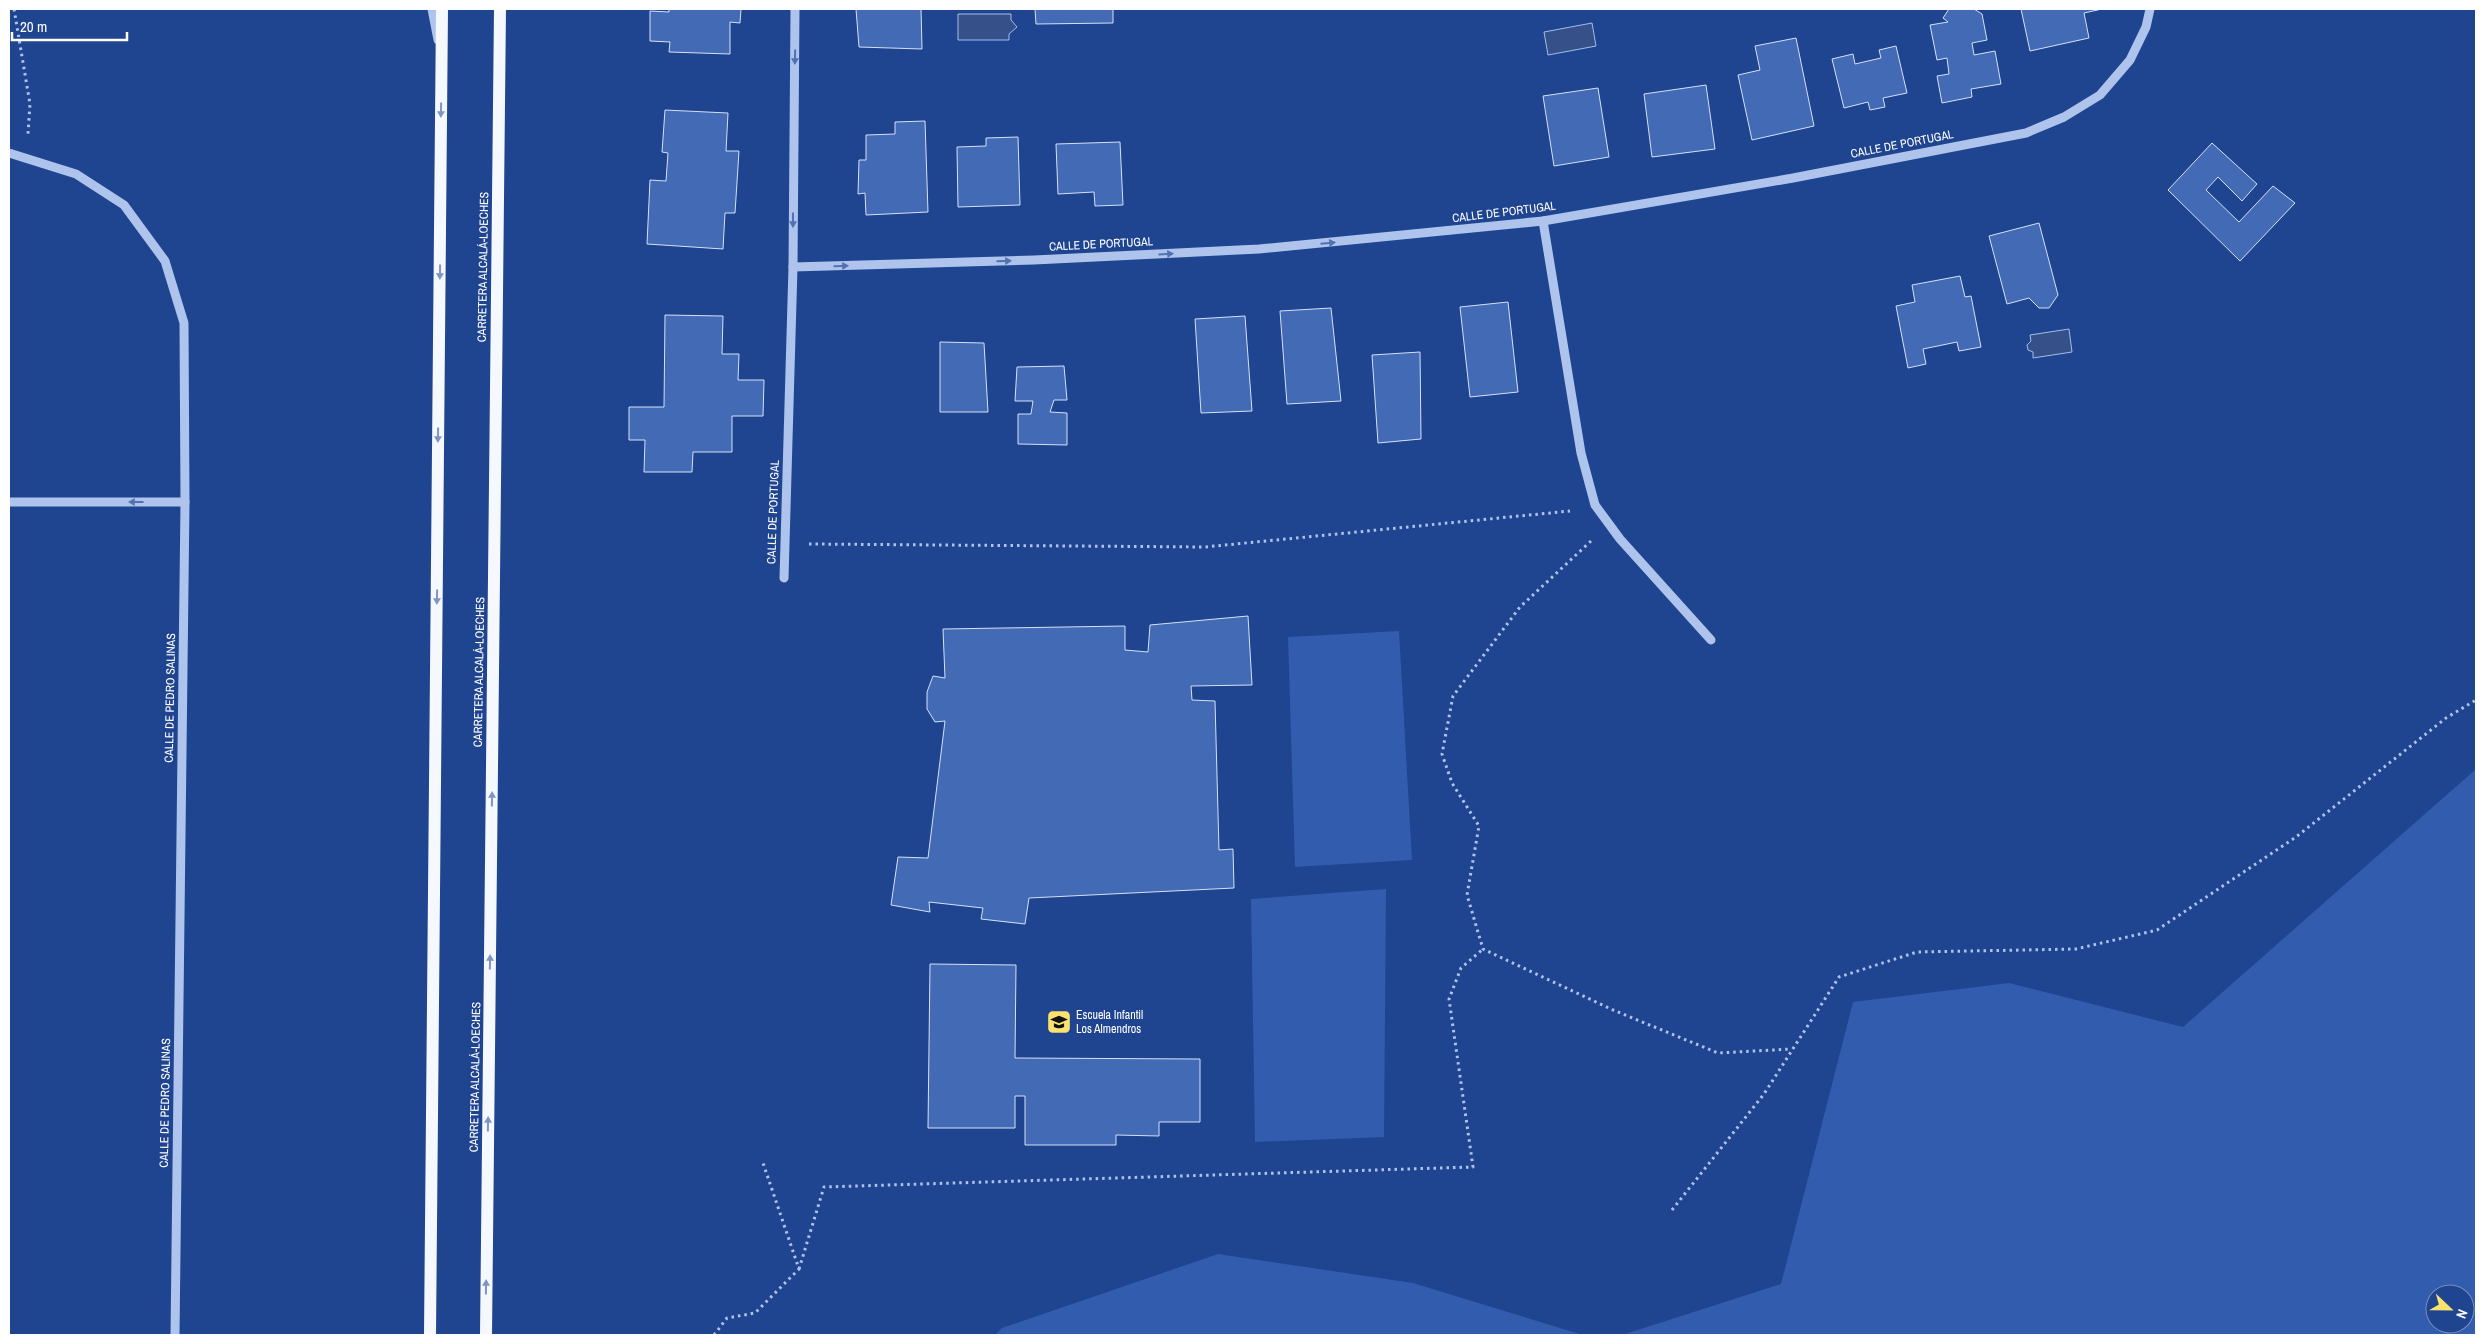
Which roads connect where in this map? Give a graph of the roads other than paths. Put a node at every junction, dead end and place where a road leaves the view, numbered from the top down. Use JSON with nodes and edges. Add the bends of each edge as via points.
{"nodes":[{"id":1,"x":432,"y":9,"type":"edge"},
{"id":2,"x":442,"y":9,"type":"edge"},
{"id":3,"x":500,"y":9,"type":"edge"},
{"id":4,"x":795,"y":9,"type":"edge"},
{"id":5,"x":2150,"y":9,"type":"edge"},
{"id":6,"x":442,"y":61,"type":"junction"},
{"id":7,"x":9,"y":152,"type":"edge"},
{"id":8,"x":1543,"y":221,"type":"junction"},
{"id":9,"x":793,"y":267,"type":"junction"},
{"id":10,"x":9,"y":502,"type":"edge"},
{"id":11,"x":184,"y":502,"type":"junction"},
{"id":12,"x":784,"y":578,"type":"dead end"},
{"id":13,"x":1712,"y":640,"type":"dead end"},
{"id":14,"x":175,"y":1335,"type":"edge"},
{"id":15,"x":430,"y":1335,"type":"edge"},
{"id":16,"x":486,"y":1335,"type":"edge"}],
"edges":[{"from":1,"to":6,"type":"street"},
{"from":2,"to":6,"type":"main road"},
{"from":16,"to":3,"type":"main road","name":"CARRETERA ALCALÁ-LOECHES","one_way":true},
{"from":4,"to":9,"type":"street","name":"CALLE DE PORTUGAL","one_way":true},
{"from":5,"to":8,"type":"street","name":"CALLE DE PORTUGAL","via":[[2146,27],[2130,60],[2100,95],[2064,117],[2026,133],[1793,178]]},
{"from":6,"to":15,"type":"main road","one_way":true},
{"from":7,"to":11,"type":"street","name":"CALLE DE PEDRO SALINAS","via":[[76,174],[124,205],[165,261],[184,323]]},
{"from":9,"to":8,"type":"street","name":"CALLE DE PORTUGAL","one_way":true,"via":[[1259,249]]},
{"from":8,"to":13,"type":"street","via":[[1582,453],[1596,505],[1614,530]]},
{"from":9,"to":12,"type":"street","name":"CALLE DE PORTUGAL"},
{"from":11,"to":10,"type":"street","one_way":true},
{"from":11,"to":14,"type":"street","name":"CALLE DE PEDRO SALINAS"}]}
